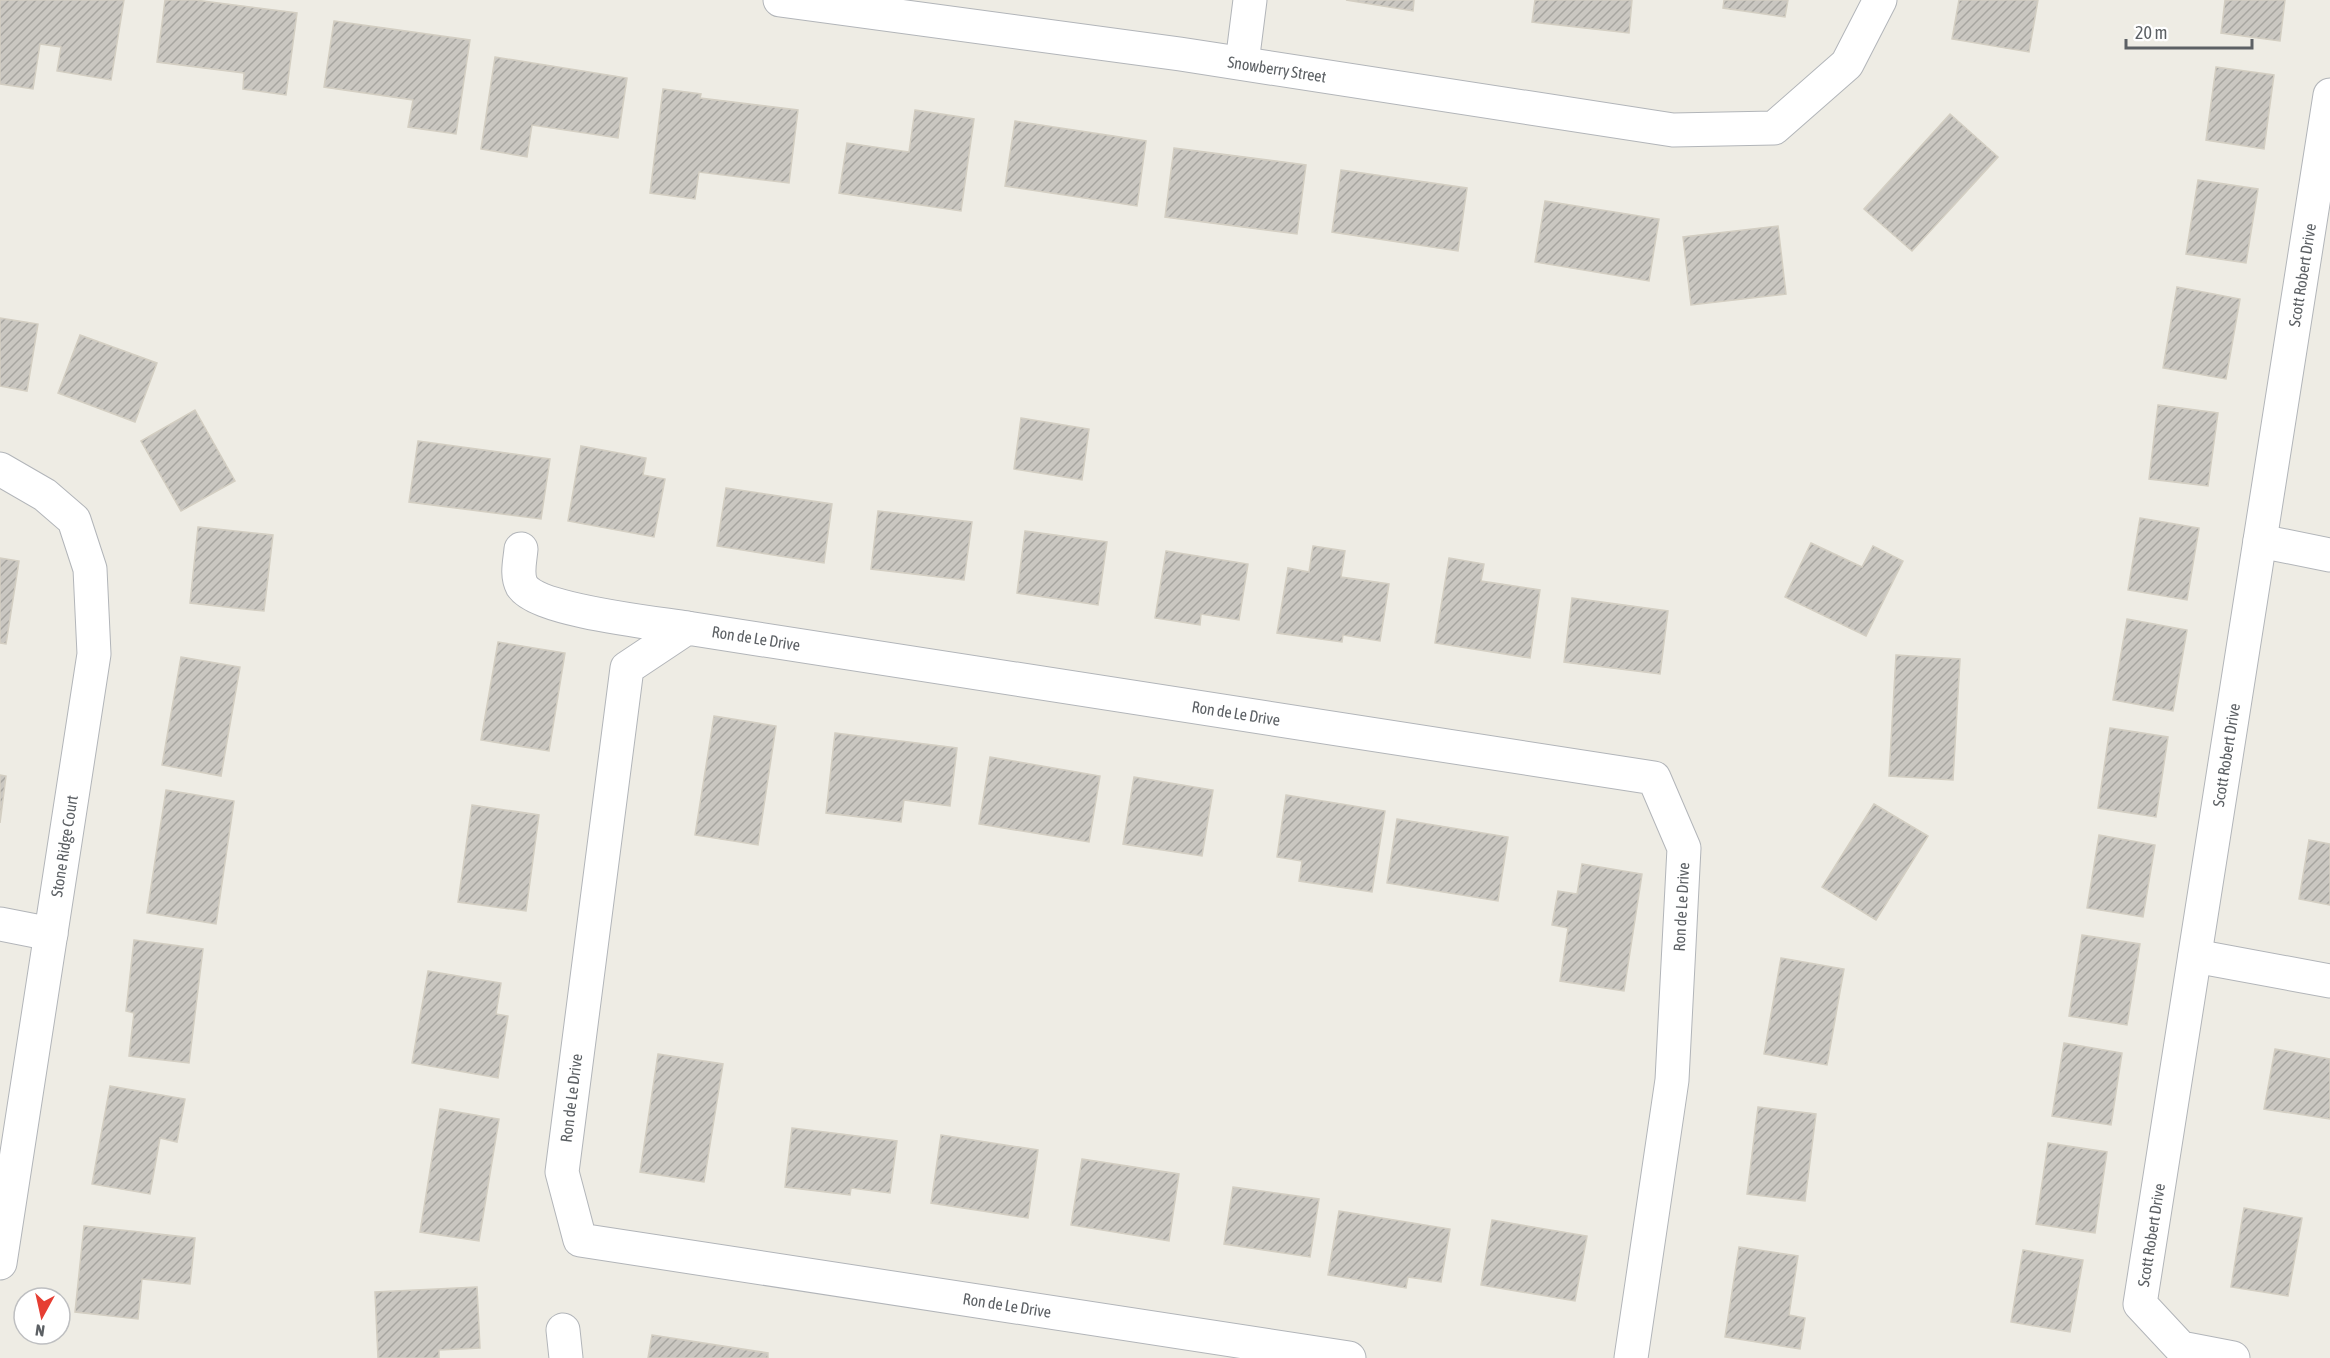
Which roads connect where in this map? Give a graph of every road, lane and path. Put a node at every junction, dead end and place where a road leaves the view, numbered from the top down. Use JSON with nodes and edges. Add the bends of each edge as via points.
{"nodes":[{"id":1,"x":780,"y":0,"type":"edge"},
{"id":2,"x":1250,"y":0,"type":"edge"},
{"id":3,"x":1880,"y":0,"type":"edge"},
{"id":4,"x":1242,"y":63,"type":"junction"},
{"id":5,"x":2330,"y":95,"type":"edge"},
{"id":6,"x":0,"y":469,"type":"edge"},
{"id":7,"x":2260,"y":541,"type":"junction"},
{"id":8,"x":520,"y":549,"type":"dead end"},
{"id":9,"x":2330,"y":555,"type":"edge"},
{"id":10,"x":687,"y":628,"type":"junction"},
{"id":11,"x":0,"y":924,"type":"edge"},
{"id":12,"x":51,"y":934,"type":"junction"},
{"id":13,"x":2195,"y":956,"type":"junction"},
{"id":14,"x":2330,"y":981,"type":"edge"},
{"id":15,"x":0,"y":1263,"type":"edge"},
{"id":16,"x":1349,"y":1358,"type":"edge"},
{"id":17,"x":1631,"y":1358,"type":"edge"},
{"id":18,"x":2233,"y":1358,"type":"edge"}],
"edges":[{"from":1,"to":4,"type":"street","name":"Snowberry Street"},
{"from":2,"to":4,"type":"street"},
{"from":3,"to":4,"type":"street","name":"Snowberry Street","via":[[1847,64],[1774,128],[1673,130]]},
{"from":5,"to":7,"type":"street","name":"Scott Robert Drive"},
{"from":6,"to":12,"type":"street","name":"Stone Ridge Court","via":[[45,495],[74,520],[90,569],[94,654]]},
{"from":7,"to":9,"type":"street"},
{"from":7,"to":13,"type":"street","name":"Scott Robert Drive"},
{"from":8,"to":10,"type":"street","via":[[518,577],[535,596],[602,616]]},
{"from":10,"to":16,"type":"street","name":"Ron de Le Drive","via":[[627,668],[562,1172],[580,1240]]},
{"from":10,"to":17,"type":"street","name":"Ron de Le Drive","via":[[1654,778],[1684,849],[1672,1080]]},
{"from":11,"to":12,"type":"street"},
{"from":12,"to":15,"type":"street","name":"Stone Ridge Court"},
{"from":13,"to":14,"type":"street"},
{"from":13,"to":18,"type":"street","name":"Scott Robert Drive","via":[[2140,1304],[2181,1348]]}]}
